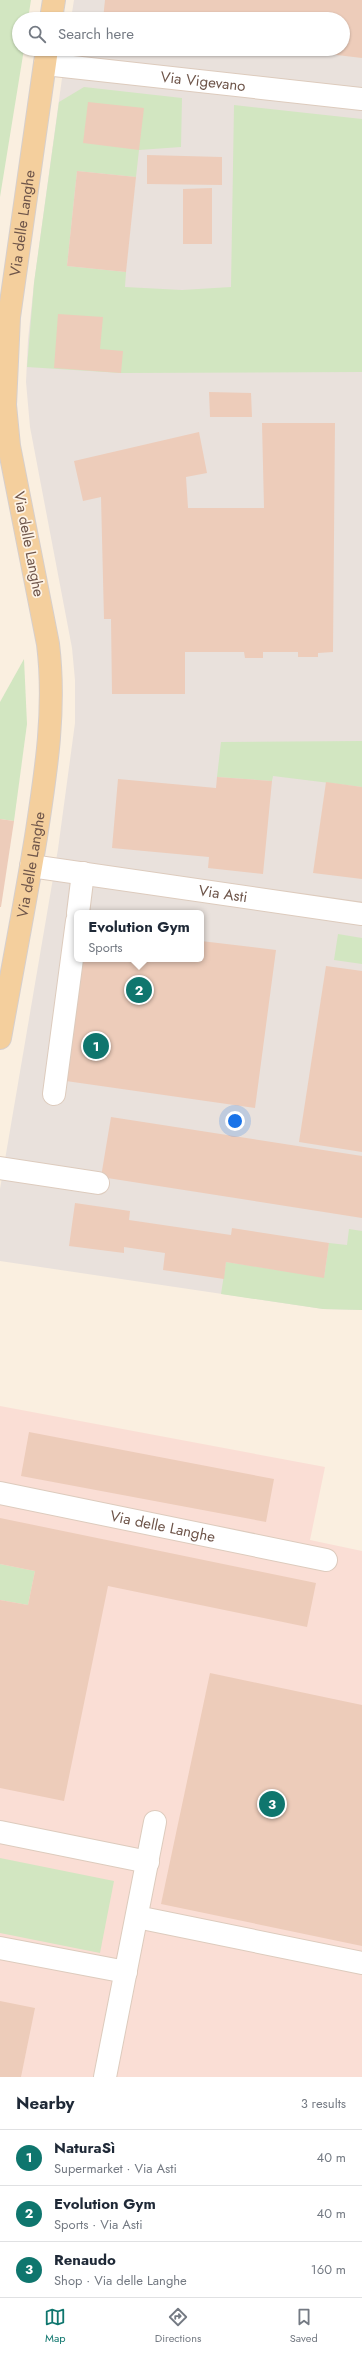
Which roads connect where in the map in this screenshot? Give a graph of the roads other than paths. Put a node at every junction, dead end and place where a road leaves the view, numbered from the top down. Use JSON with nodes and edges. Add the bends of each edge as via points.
{"nodes":[{"id":1,"x":54,"y":0,"type":"edge"},
{"id":2,"x":52,"y":12,"type":"edge"},
{"id":3,"x":46,"y":56,"type":"edge"},
{"id":4,"x":362,"y":99,"type":"edge"},
{"id":5,"x":31,"y":866,"type":"junction"},
{"id":6,"x":83,"y":873,"type":"junction"},
{"id":7,"x":78,"y":910,"type":"edge"},
{"id":8,"x":362,"y":914,"type":"edge"},
{"id":9,"x":74,"y":944,"type":"edge"},
{"id":10,"x":0,"y":1038,"type":"edge"},
{"id":11,"x":54,"y":1094,"type":"dead end"},
{"id":12,"x":0,"y":1168,"type":"edge"},
{"id":13,"x":98,"y":1183,"type":"dead end"},
{"id":14,"x":0,"y":1493,"type":"edge"},
{"id":15,"x":326,"y":1560,"type":"dead end"},
{"id":16,"x":156,"y":1822,"type":"dead end"},
{"id":17,"x":0,"y":1832,"type":"edge"},
{"id":18,"x":148,"y":1862,"type":"junction"},
{"id":19,"x":137,"y":1918,"type":"junction"},
{"id":20,"x":0,"y":1948,"type":"edge"},
{"id":21,"x":362,"y":1963,"type":"edge"},
{"id":22,"x":126,"y":1972,"type":"junction"},
{"id":23,"x":105,"y":2077,"type":"edge"}],
"edges":[{"from":1,"to":2,"type":"main road"},
{"from":3,"to":4,"type":"street","name":"Via Vigevano"},
{"from":3,"to":5,"type":"main road","name":"Via delle Langhe","via":[[9,317],[5,405],[9,446],[42,609],[52,676],[50,735]]},
{"from":5,"to":6,"type":"street","name":"Via Asti"},
{"from":5,"to":10,"type":"main road","name":"Via delle Langhe"},
{"from":6,"to":7,"type":"street"},
{"from":6,"to":8,"type":"street","name":"Via Asti"},
{"from":9,"to":11,"type":"street"},
{"from":12,"to":13,"type":"street"},
{"from":14,"to":15,"type":"street","name":"Via delle Langhe"},
{"from":16,"to":18,"type":"street"},
{"from":17,"to":18,"type":"street"},
{"from":18,"to":19,"type":"street"},
{"from":19,"to":21,"type":"street"},
{"from":19,"to":22,"type":"street"},
{"from":20,"to":22,"type":"street"},
{"from":22,"to":23,"type":"street"}]}
